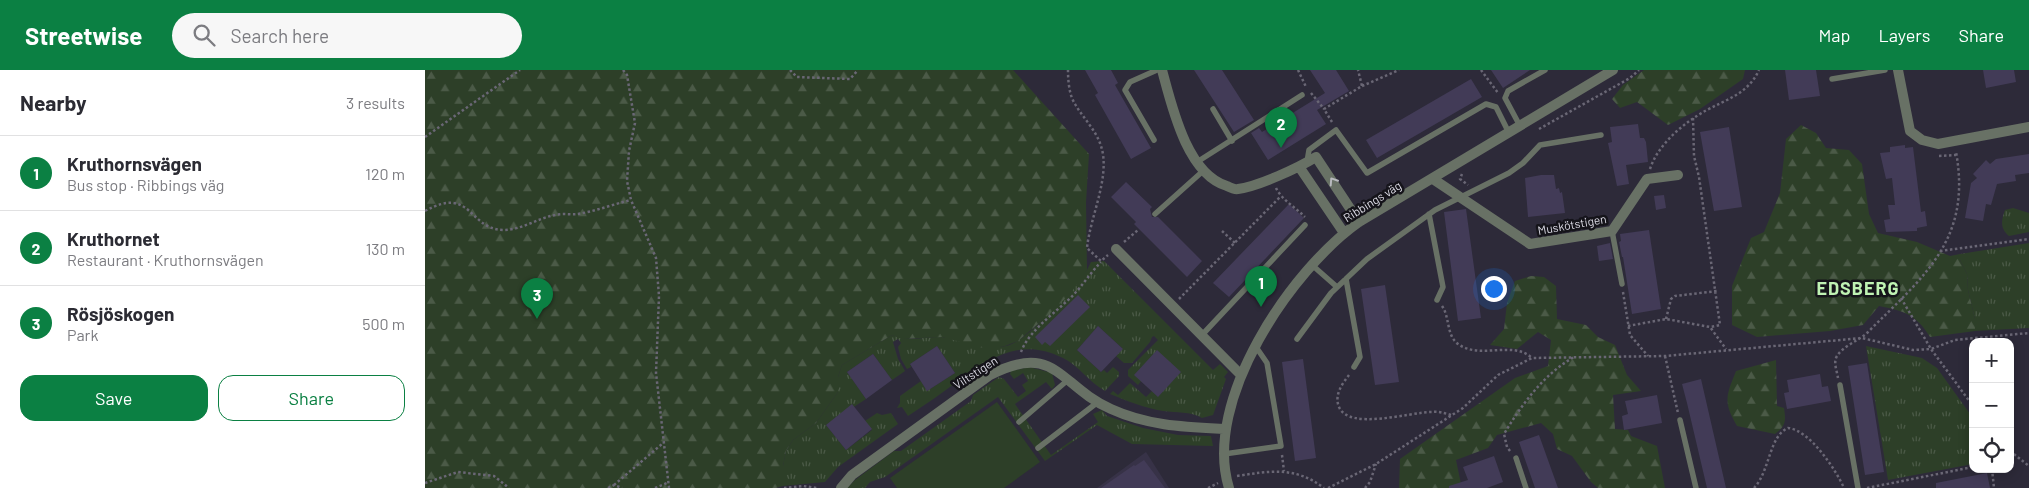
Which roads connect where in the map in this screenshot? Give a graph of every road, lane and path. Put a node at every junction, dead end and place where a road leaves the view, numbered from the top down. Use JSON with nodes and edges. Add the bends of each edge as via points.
{"nodes":[{"id":1,"x":520,"y":70,"type":"edge"},
{"id":2,"x":623,"y":70,"type":"edge"},
{"id":3,"x":790,"y":70,"type":"edge"},
{"id":4,"x":858,"y":70,"type":"edge"},
{"id":5,"x":1068,"y":70,"type":"edge"},
{"id":6,"x":1157,"y":70,"type":"edge"},
{"id":7,"x":1163,"y":70,"type":"edge"},
{"id":8,"x":1298,"y":70,"type":"edge"},
{"id":9,"x":1358,"y":70,"type":"edge"},
{"id":10,"x":1399,"y":70,"type":"edge"},
{"id":11,"x":1481,"y":70,"type":"edge"},
{"id":12,"x":1545,"y":70,"type":"edge"},
{"id":13,"x":1613,"y":70,"type":"edge"},
{"id":14,"x":1639,"y":70,"type":"edge"},
{"id":15,"x":1759,"y":70,"type":"edge"},
{"id":16,"x":1885,"y":70,"type":"edge"},
{"id":17,"x":1898,"y":70,"type":"edge"},
{"id":18,"x":1832,"y":79,"type":"dead end"},
{"id":19,"x":1361,"y":86,"type":"junction"},
{"id":20,"x":1306,"y":88,"type":"junction"},
{"id":21,"x":1302,"y":94,"type":"joint"},
{"id":22,"x":1505,"y":98,"type":"junction"},
{"id":23,"x":1213,"y":109,"type":"dead end"},
{"id":24,"x":1324,"y":109,"type":"junction"},
{"id":25,"x":1693,"y":118,"type":"junction"},
{"id":26,"x":1521,"y":126,"type":"junction"},
{"id":27,"x":2029,"y":127,"type":"edge"},
{"id":28,"x":1336,"y":130,"type":"junction"},
{"id":29,"x":1533,"y":132,"type":"dead end"},
{"id":30,"x":1509,"y":133,"type":"junction"},
{"id":31,"x":1601,"y":135,"type":"dead end"},
{"id":32,"x":425,"y":137,"type":"edge"},
{"id":33,"x":1154,"y":140,"type":"dead end"},
{"id":34,"x":1232,"y":141,"type":"junction"},
{"id":35,"x":1953,"y":141,"type":"junction"},
{"id":36,"x":1200,"y":166,"type":"junction"},
{"id":37,"x":1303,"y":166,"type":"junction"},
{"id":38,"x":1463,"y":170,"type":"dead end"},
{"id":39,"x":1678,"y":175,"type":"dead end"},
{"id":40,"x":1271,"y":178,"type":"junction"},
{"id":41,"x":1433,"y":179,"type":"junction"},
{"id":42,"x":1647,"y":179,"type":"junction"},
{"id":43,"x":1475,"y":190,"type":"junction"},
{"id":44,"x":1460,"y":197,"type":"junction"},
{"id":45,"x":1280,"y":198,"type":"junction"},
{"id":46,"x":631,"y":200,"type":"junction"},
{"id":47,"x":425,"y":211,"type":"edge"},
{"id":48,"x":1155,"y":214,"type":"dead end"},
{"id":49,"x":1429,"y":214,"type":"junction"},
{"id":50,"x":1359,"y":222,"type":"junction"},
{"id":51,"x":1305,"y":225,"type":"joint"},
{"id":52,"x":1138,"y":230,"type":"dead end"},
{"id":53,"x":1222,"y":231,"type":"dead end"},
{"id":54,"x":1612,"y":231,"type":"junction"},
{"id":55,"x":1344,"y":233,"type":"junction"},
{"id":56,"x":1133,"y":235,"type":"dead end"},
{"id":57,"x":2029,"y":239,"type":"edge"},
{"id":58,"x":1235,"y":243,"type":"junction"},
{"id":59,"x":1116,"y":249,"type":"joint"},
{"id":60,"x":1940,"y":252,"type":"junction"},
{"id":61,"x":1101,"y":261,"type":"junction"},
{"id":62,"x":1312,"y":265,"type":"junction"},
{"id":63,"x":1346,"y":279,"type":"junction"},
{"id":64,"x":1622,"y":284,"type":"joint"},
{"id":65,"x":1337,"y":287,"type":"junction"},
{"id":66,"x":1717,"y":291,"type":"junction"},
{"id":67,"x":1901,"y":298,"type":"junction"},
{"id":68,"x":1437,"y":300,"type":"joint"},
{"id":69,"x":1173,"y":306,"type":"junction"},
{"id":70,"x":1666,"y":319,"type":"junction"},
{"id":71,"x":1628,"y":326,"type":"junction"},
{"id":72,"x":1710,"y":327,"type":"junction"},
{"id":73,"x":2029,"y":333,"type":"edge"},
{"id":74,"x":1201,"y":335,"type":"junction"},
{"id":75,"x":1862,"y":338,"type":"junction"},
{"id":76,"x":1297,"y":339,"type":"dead end"},
{"id":77,"x":1256,"y":347,"type":"junction"},
{"id":78,"x":1726,"y":349,"type":"junction"},
{"id":79,"x":1931,"y":350,"type":"junction"},
{"id":80,"x":1028,"y":356,"type":"dead end"},
{"id":81,"x":1576,"y":356,"type":"junction"},
{"id":82,"x":1648,"y":356,"type":"junction"},
{"id":83,"x":1665,"y":356,"type":"junction"},
{"id":84,"x":1532,"y":358,"type":"junction"},
{"id":85,"x":1354,"y":367,"type":"joint"},
{"id":86,"x":1241,"y":375,"type":"junction"},
{"id":87,"x":1069,"y":379,"type":"junction"},
{"id":88,"x":1840,"y":385,"type":"joint"},
{"id":89,"x":1676,"y":401,"type":"dead end"},
{"id":90,"x":1969,"y":401,"type":"edge"},
{"id":91,"x":1098,"y":402,"type":"junction"},
{"id":92,"x":1451,"y":415,"type":"junction"},
{"id":93,"x":1680,"y":420,"type":"dead end"},
{"id":94,"x":1019,"y":422,"type":"dead end"},
{"id":95,"x":1226,"y":429,"type":"junction"},
{"id":96,"x":662,"y":444,"type":"junction"},
{"id":97,"x":1281,"y":446,"type":"junction"},
{"id":98,"x":1038,"y":448,"type":"dead end"},
{"id":99,"x":2014,"y":453,"type":"edge"},
{"id":100,"x":1225,"y":454,"type":"junction"},
{"id":101,"x":1516,"y":458,"type":"joint"},
{"id":102,"x":1376,"y":464,"type":"junction"},
{"id":103,"x":2029,"y":466,"type":"edge"},
{"id":104,"x":1969,"y":468,"type":"edge"},
{"id":105,"x":1284,"y":471,"type":"junction"},
{"id":106,"x":1992,"y":473,"type":"edge"},
{"id":107,"x":425,"y":483,"type":"edge"},
{"id":108,"x":668,"y":483,"type":"junction"},
{"id":109,"x":1227,"y":483,"type":"edge"},
{"id":110,"x":613,"y":485,"type":"junction"},
{"id":111,"x":509,"y":488,"type":"edge"},
{"id":112,"x":608,"y":488,"type":"edge"},
{"id":113,"x":621,"y":488,"type":"edge"},
{"id":114,"x":655,"y":488,"type":"edge"},
{"id":115,"x":669,"y":488,"type":"edge"},
{"id":116,"x":784,"y":488,"type":"edge"},
{"id":117,"x":817,"y":488,"type":"edge"},
{"id":118,"x":841,"y":488,"type":"edge"},
{"id":119,"x":1208,"y":488,"type":"edge"},
{"id":120,"x":1323,"y":488,"type":"edge"},
{"id":121,"x":1328,"y":488,"type":"edge"},
{"id":122,"x":1365,"y":488,"type":"edge"},
{"id":123,"x":1526,"y":488,"type":"edge"},
{"id":124,"x":1696,"y":488,"type":"edge"},
{"id":125,"x":1755,"y":488,"type":"edge"},
{"id":126,"x":1843,"y":488,"type":"edge"},
{"id":127,"x":1858,"y":488,"type":"edge"},
{"id":128,"x":1865,"y":488,"type":"edge"},
{"id":129,"x":1994,"y":488,"type":"edge"}],
"edges":[{"from":1,"to":32,"type":"path"},
{"from":2,"to":46,"type":"path","via":[[627,75],[635,123],[627,182]]},
{"from":3,"to":4,"type":"path","via":[[797,77],[850,79]]},
{"from":5,"to":61,"type":"path","via":[[1073,102],[1088,121],[1101,147],[1105,169],[1088,231],[1087,248]]},
{"from":6,"to":33,"type":"lane","via":[[1130,82],[1125,90]]},
{"from":7,"to":36,"type":"street","via":[[1184,139]]},
{"from":8,"to":20,"type":"path"},
{"from":9,"to":19,"type":"path"},
{"from":10,"to":19,"type":"path"},
{"from":11,"to":22,"type":"path","via":[[1494,90]]},
{"from":12,"to":22,"type":"lane","via":[[1508,91]]},
{"from":13,"to":26,"type":"street","name":"Ribbings väg"},
{"from":14,"to":29,"type":"path"},
{"from":15,"to":25,"type":"path","via":[[1741,92]]},
{"from":16,"to":18,"type":"lane"},
{"from":17,"to":35,"type":"street","via":[[1910,131],[1922,140],[1938,144]]},
{"from":19,"to":24,"type":"path"},
{"from":20,"to":21,"type":"path"},
{"from":20,"to":24,"type":"path"},
{"from":21,"to":34,"type":"lane"},
{"from":22,"to":26,"type":"lane"},
{"from":23,"to":34,"type":"lane"},
{"from":24,"to":28,"type":"path"},
{"from":25,"to":42,"type":"path","via":[[1660,152]]},
{"from":25,"to":66,"type":"path","via":[[1694,156]]},
{"from":26,"to":30,"type":"street","name":"Ribbings väg"},
{"from":27,"to":35,"type":"street"},
{"from":28,"to":30,"type":"lane","via":[[1367,174],[1486,104],[1496,108]]},
{"from":28,"to":37,"type":"lane","via":[[1309,150]]},
{"from":30,"to":41,"type":"street","name":"Ribbings väg"},
{"from":31,"to":43,"type":"lane","via":[[1540,145],[1509,173]]},
{"from":34,"to":36,"type":"lane"},
{"from":35,"to":60,"type":"path","via":[[1960,176],[1957,213]]},
{"from":36,"to":40,"type":"street","via":[[1214,182],[1237,190]]},
{"from":36,"to":48,"type":"lane"},
{"from":37,"to":40,"type":"street"},
{"from":50,"to":37,"type":"street","one_way":true,"via":[[1317,157]]},
{"from":37,"to":55,"type":"street"},
{"from":38,"to":43,"type":"path","via":[[1461,180]]},
{"from":39,"to":42,"type":"street"},
{"from":40,"to":45,"type":"path"},
{"from":41,"to":44,"type":"street","name":"Muskötstigen"},
{"from":41,"to":50,"type":"street","name":"Ribbings väg"},
{"from":42,"to":54,"type":"street","name":"Muskötstigen"},
{"from":43,"to":44,"type":"lane"},
{"from":44,"to":49,"type":"lane"},
{"from":44,"to":54,"type":"street","name":"Muskötstigen","via":[[1530,244]]},
{"from":45,"to":51,"type":"path","via":[[1289,202],[1307,220]]},
{"from":45,"to":58,"type":"path"},
{"from":46,"to":47,"type":"path","via":[[578,214],[555,214],[528,225],[503,230],[486,225],[463,204],[441,202]]},
{"from":46,"to":96,"type":"path","via":[[656,258],[659,296],[655,373]]},
{"from":49,"to":63,"type":"lane","via":[[1367,259]]},
{"from":49,"to":68,"type":"lane","via":[[1443,287]]},
{"from":50,"to":55,"type":"street","name":"Ribbings väg"},
{"from":51,"to":74,"type":"lane"},
{"from":52,"to":56,"type":"path"},
{"from":53,"to":58,"type":"path"},
{"from":54,"to":64,"type":"lane"},
{"from":55,"to":62,"type":"street","name":"Ribbings väg"},
{"from":57,"to":60,"type":"path"},
{"from":58,"to":69,"type":"path"},
{"from":59,"to":61,"type":"path"},
{"from":59,"to":69,"type":"street"},
{"from":60,"to":67,"type":"path"},
{"from":61,"to":80,"type":"path","via":[[1025,344],[1020,356]]},
{"from":62,"to":65,"type":"lane"},
{"from":62,"to":77,"type":"street","name":"Ribbings väg","via":[[1283,300]]},
{"from":63,"to":65,"type":"lane"},
{"from":63,"to":85,"type":"lane","via":[[1360,357]]},
{"from":64,"to":71,"type":"path"},
{"from":65,"to":76,"type":"lane"},
{"from":66,"to":70,"type":"path","via":[[1675,296],[1671,299]]},
{"from":66,"to":72,"type":"path","via":[[1720,325]]},
{"from":67,"to":75,"type":"path"},
{"from":67,"to":79,"type":"path"},
{"from":68,"to":84,"type":"path","via":[[1447,312],[1451,336],[1458,344],[1486,351],[1521,350]]},
{"from":69,"to":74,"type":"street"},
{"from":70,"to":71,"type":"path"},
{"from":70,"to":72,"type":"path"},
{"from":71,"to":82,"type":"path","via":[[1635,342]]},
{"from":72,"to":78,"type":"path"},
{"from":73,"to":79,"type":"path","via":[[1955,340]]},
{"from":74,"to":86,"type":"street"},
{"from":75,"to":78,"type":"path"},
{"from":75,"to":79,"type":"path","via":[[1913,350]]},
{"from":75,"to":88,"type":"path","via":[[1835,357]]},
{"from":77,"to":86,"type":"street","name":"Ribbings väg"},
{"from":77,"to":97,"type":"lane","via":[[1267,362]]},
{"from":78,"to":83,"type":"path"},
{"from":79,"to":90,"type":"path"},
{"from":81,"to":82,"type":"path"},
{"from":81,"to":84,"type":"path"},
{"from":81,"to":101,"type":"path","via":[[1551,374],[1519,409],[1504,434],[1507,447]]},
{"from":82,"to":83,"type":"path"},
{"from":83,"to":89,"type":"path"},
{"from":84,"to":92,"type":"path","via":[[1498,375]]},
{"from":85,"to":92,"type":"path","via":[[1337,398],[1340,410],[1349,418],[1432,412]]},
{"from":86,"to":95,"type":"street","name":"Ribbings väg"},
{"from":87,"to":91,"type":"street","name":"Viltstigen"},
{"from":87,"to":94,"type":"lane"},
{"from":87,"to":118,"type":"street","name":"Viltstigen","via":[[1040,363],[1026,362],[990,375],[869,462]]},
{"from":88,"to":127,"type":"lane"},
{"from":91,"to":95,"type":"street","name":"Viltstigen","via":[[1153,424]]},
{"from":91,"to":98,"type":"lane"},
{"from":92,"to":102,"type":"path"},
{"from":93,"to":124,"type":"lane"},
{"from":95,"to":100,"type":"street","name":"Ribbings väg"},
{"from":96,"to":108,"type":"path"},
{"from":96,"to":110,"type":"path"},
{"from":97,"to":100,"type":"lane"},
{"from":97,"to":105,"type":"path"},
{"from":99,"to":103,"type":"path"},
{"from":100,"to":109,"type":"street","name":"Ribbings väg"},
{"from":101,"to":123,"type":"lane"},
{"from":102,"to":121,"type":"path"},
{"from":102,"to":122,"type":"path"},
{"from":104,"to":128,"type":"path"},
{"from":105,"to":109,"type":"path"},
{"from":105,"to":120,"type":"path","via":[[1311,478]]},
{"from":106,"to":129,"type":"path"},
{"from":107,"to":111,"type":"path","via":[[458,472],[494,476]]},
{"from":108,"to":114,"type":"path"},
{"from":108,"to":115,"type":"path"},
{"from":109,"to":119,"type":"path"},
{"from":110,"to":112,"type":"path"},
{"from":110,"to":113,"type":"path"},
{"from":116,"to":117,"type":"path"},
{"from":125,"to":126,"type":"path","via":[[1765,474],[1777,439],[1788,428],[1800,433],[1816,447],[1834,468]]}]}
